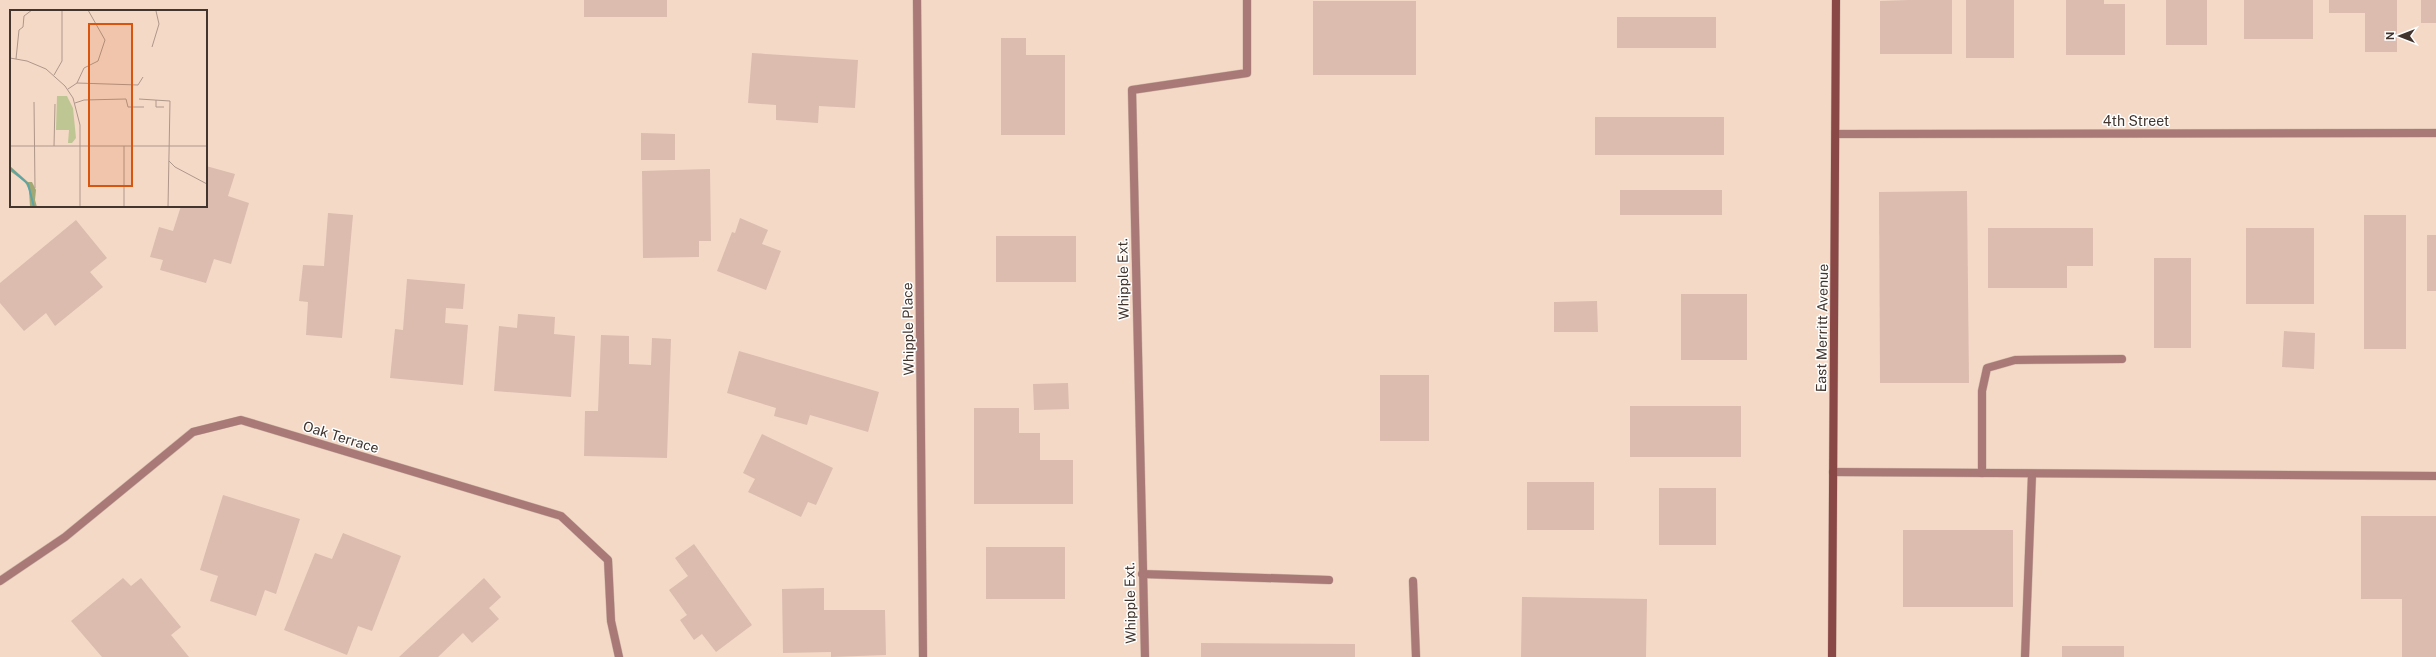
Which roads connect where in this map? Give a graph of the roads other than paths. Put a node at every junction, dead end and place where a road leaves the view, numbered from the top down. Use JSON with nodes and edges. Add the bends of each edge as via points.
{"nodes":[{"id":1,"x":917,"y":0,"type":"edge"},
{"id":2,"x":1247,"y":0,"type":"edge"},
{"id":3,"x":1836,"y":0,"type":"edge"},
{"id":4,"x":1837,"y":134,"type":"junction"},
{"id":5,"x":2436,"y":134,"type":"edge"},
{"id":6,"x":2122,"y":359,"type":"dead end"},
{"id":7,"x":1833,"y":472,"type":"junction"},
{"id":8,"x":1982,"y":473,"type":"junction"},
{"id":9,"x":2032,"y":474,"type":"junction"},
{"id":10,"x":2436,"y":476,"type":"edge"},
{"id":11,"x":1142,"y":574,"type":"junction"},
{"id":12,"x":1329,"y":580,"type":"dead end"},
{"id":13,"x":0,"y":581,"type":"edge"},
{"id":14,"x":1413,"y":581,"type":"dead end"},
{"id":15,"x":618,"y":657,"type":"edge"},
{"id":16,"x":923,"y":657,"type":"edge"},
{"id":17,"x":1144,"y":657,"type":"edge"},
{"id":18,"x":1416,"y":657,"type":"edge"},
{"id":19,"x":1832,"y":657,"type":"edge"},
{"id":20,"x":2025,"y":657,"type":"edge"}],
"edges":[{"from":1,"to":16,"type":"street","name":"Whipple Place"},
{"from":2,"to":11,"type":"street","name":"Whipple Ext.","via":[[1247,74],[1132,90]]},
{"from":3,"to":4,"type":"street","name":"East Merritt Avenue"},
{"from":4,"to":5,"type":"street","name":"4th Street"},
{"from":4,"to":7,"type":"street","name":"East Merritt Avenue"},
{"from":6,"to":8,"type":"street","via":[[2015,360],[1987,368],[1982,391]]},
{"from":7,"to":8,"type":"street"},
{"from":7,"to":19,"type":"street","name":"East Merritt Avenue"},
{"from":8,"to":9,"type":"street"},
{"from":9,"to":10,"type":"street"},
{"from":9,"to":20,"type":"street"},
{"from":11,"to":12,"type":"street"},
{"from":11,"to":17,"type":"street","name":"Whipple Ext."},
{"from":13,"to":15,"type":"street","name":"Oak Terrace","via":[[65,537],[193,432],[241,420],[561,516],[608,560],[612,621]]},
{"from":14,"to":18,"type":"street"}]}
